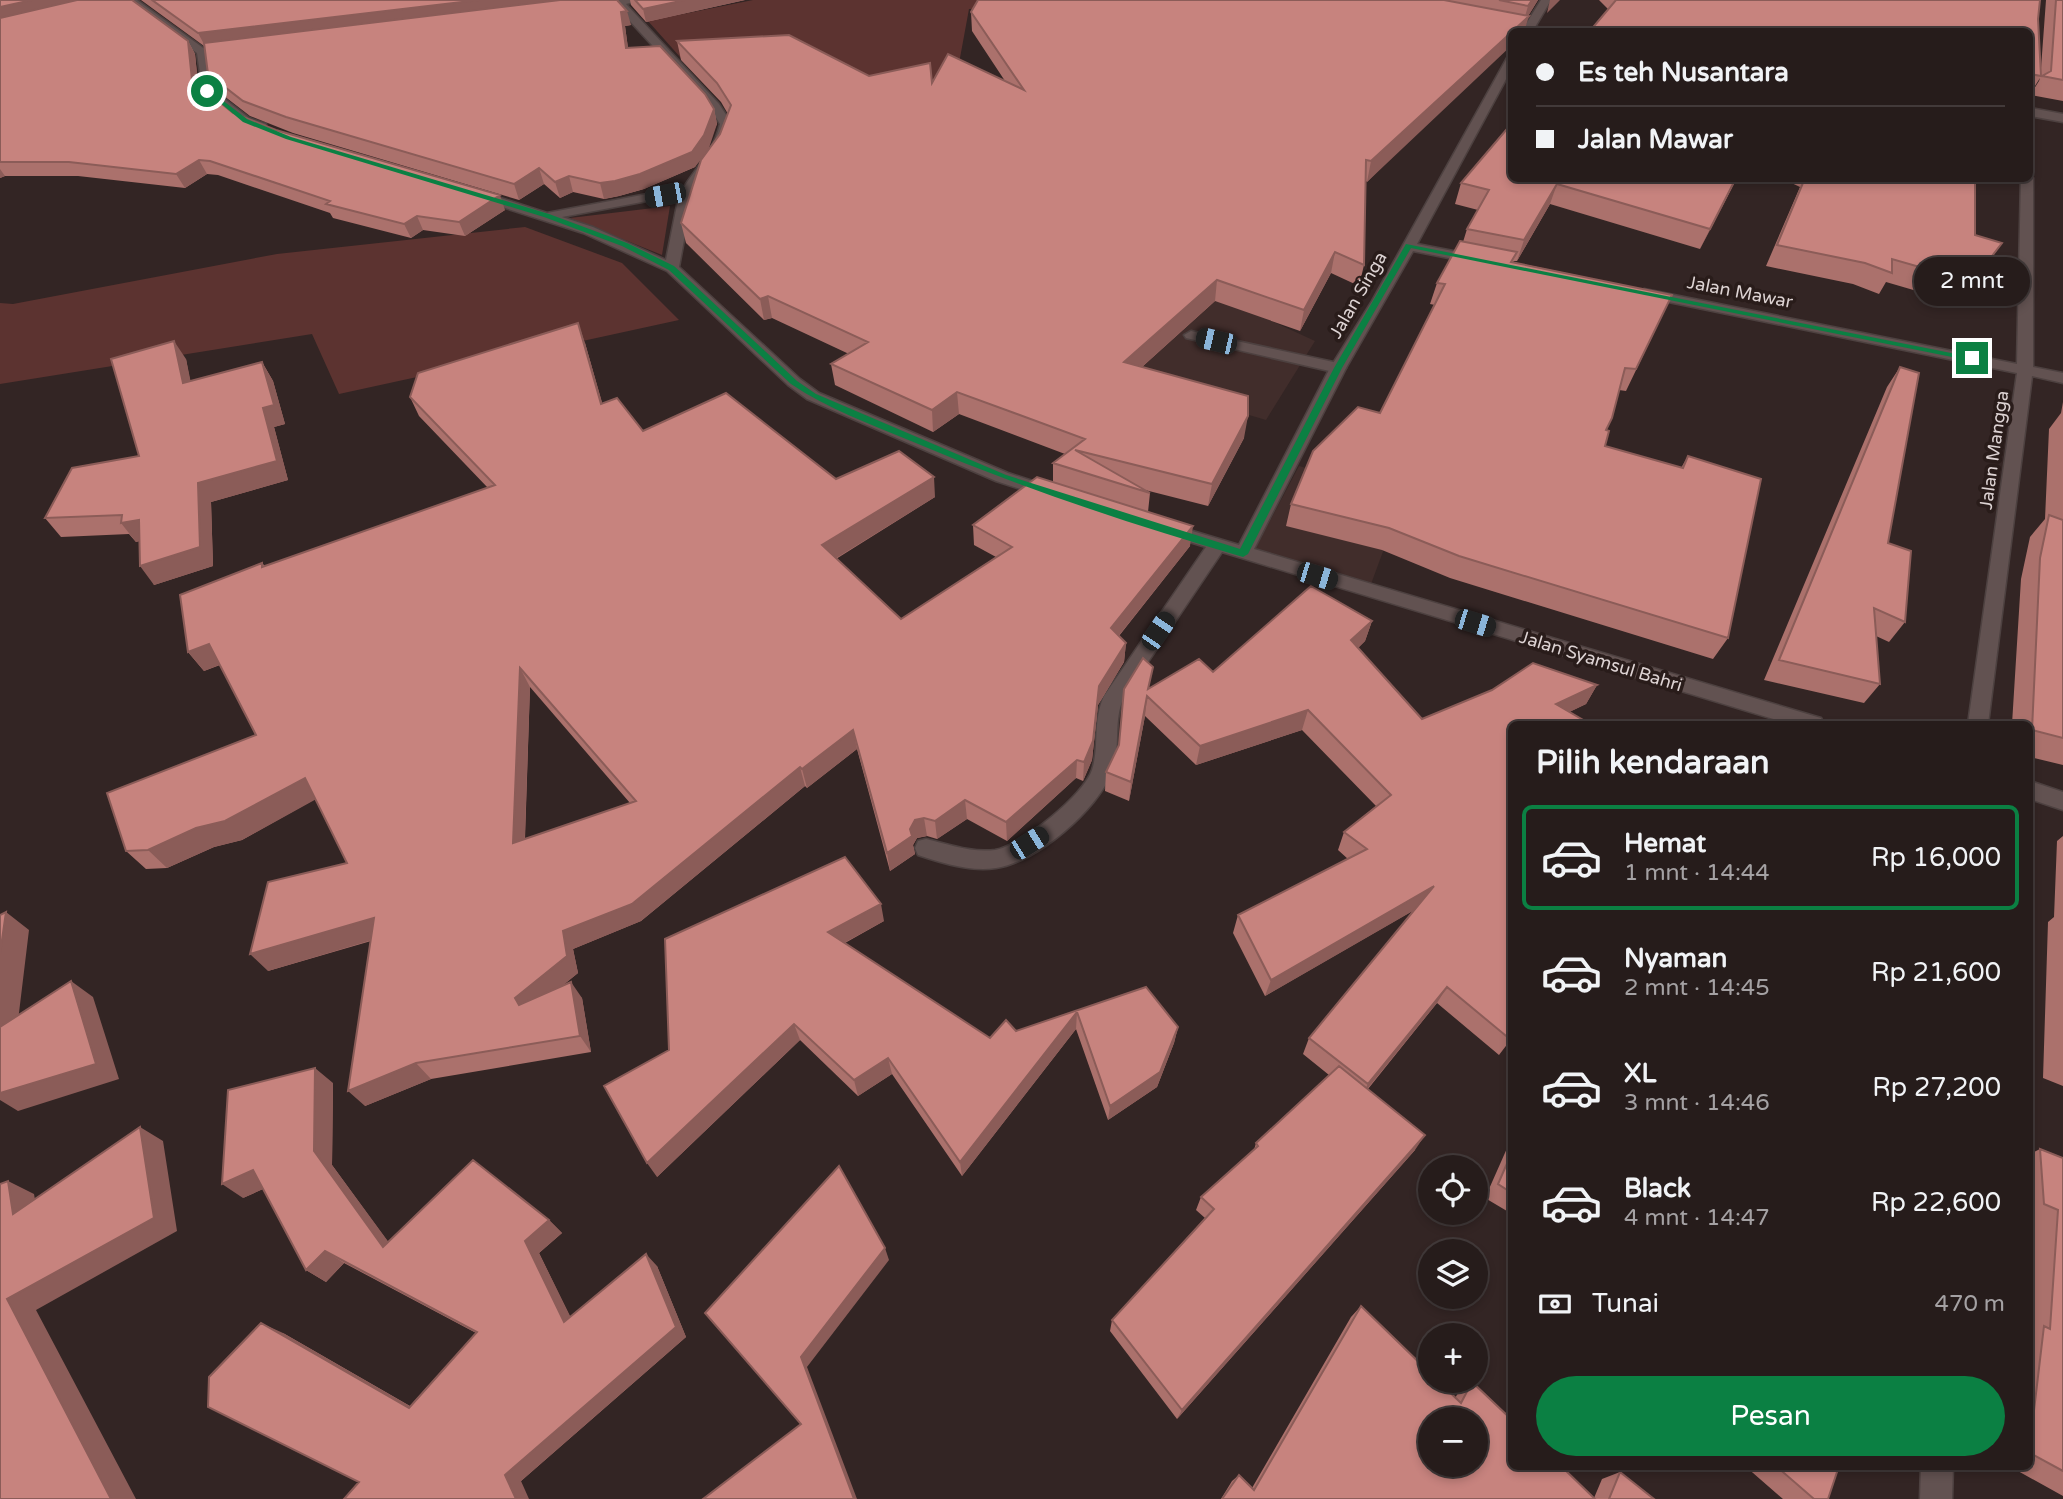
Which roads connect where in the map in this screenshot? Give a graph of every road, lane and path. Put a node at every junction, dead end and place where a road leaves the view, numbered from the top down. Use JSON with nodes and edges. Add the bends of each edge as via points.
{"nodes":[{"id":1,"x":131,"y":0,"type":"edge"},
{"id":2,"x":635,"y":0,"type":"edge"},
{"id":3,"x":1546,"y":0,"type":"edge"},
{"id":4,"x":618,"y":1,"type":"edge"},
{"id":5,"x":580,"y":7,"type":"edge"},
{"id":6,"x":1488,"y":21,"type":"edge"},
{"id":7,"x":1518,"y":28,"type":"edge"},
{"id":8,"x":1528,"y":28,"type":"edge"},
{"id":9,"x":1508,"y":65,"type":"edge"},
{"id":10,"x":2033,"y":113,"type":"edge"},
{"id":11,"x":2063,"y":118,"type":"edge"},
{"id":12,"x":278,"y":134,"type":"edge"},
{"id":13,"x":2027,"y":182,"type":"edge"},
{"id":14,"x":456,"y":188,"type":"edge"},
{"id":15,"x":688,"y":190,"type":"junction"},
{"id":16,"x":547,"y":215,"type":"junction"},
{"id":17,"x":1409,"y":246,"type":"junction"},
{"id":18,"x":1491,"y":262,"type":"edge"},
{"id":19,"x":672,"y":268,"type":"junction"},
{"id":20,"x":1628,"y":289,"type":"edge"},
{"id":21,"x":1191,"y":335,"type":"dead end"},
{"id":22,"x":1338,"y":368,"type":"junction"},
{"id":23,"x":2025,"y":369,"type":"junction"},
{"id":24,"x":2063,"y":378,"type":"edge"},
{"id":25,"x":1071,"y":499,"type":"edge"},
{"id":26,"x":1151,"y":524,"type":"edge"},
{"id":27,"x":1217,"y":545,"type":"junction"},
{"id":28,"x":1243,"y":554,"type":"junction"},
{"id":29,"x":1804,"y":721,"type":"edge"},
{"id":30,"x":1978,"y":721,"type":"edge"},
{"id":31,"x":2033,"y":791,"type":"edge"},
{"id":32,"x":2063,"y":801,"type":"edge"},
{"id":33,"x":926,"y":848,"type":"dead end"},
{"id":34,"x":1937,"y":1470,"type":"edge"},
{"id":35,"x":1936,"y":1499,"type":"edge"}],
"edges":[{"from":1,"to":12,"type":"street","via":[[209,51],[207,91],[245,121]]},
{"from":2,"to":4,"type":"street"},
{"from":3,"to":8,"type":"street"},
{"from":4,"to":5,"type":"street"},
{"from":4,"to":15,"type":"street","via":[[726,124],[716,155]]},
{"from":6,"to":7,"type":"street"},
{"from":9,"to":17,"type":"street","name":"Jalan Singa"},
{"from":10,"to":11,"type":"street"},
{"from":13,"to":23,"type":"street","name":"Jalan Mangga"},
{"from":14,"to":16,"type":"street"},
{"from":15,"to":16,"type":"street"},
{"from":15,"to":19,"type":"street"},
{"from":16,"to":19,"type":"street"},
{"from":17,"to":18,"type":"street"},
{"from":17,"to":22,"type":"street","name":"Jalan Singa"},
{"from":19,"to":25,"type":"street","via":[[813,396],[1002,477]]},
{"from":20,"to":23,"type":"street","name":"Jalan Mawar"},
{"from":21,"to":22,"type":"street"},
{"from":22,"to":28,"type":"street","name":"Jalan Singa"},
{"from":23,"to":24,"type":"street","name":"Jalan Mawar"},
{"from":23,"to":30,"type":"street","name":"Jalan Mangga"},
{"from":26,"to":27,"type":"street","name":"Jalan Syamsul Bahri"},
{"from":27,"to":28,"type":"street","name":"Jalan Syamsul Bahri"},
{"from":27,"to":33,"type":"street","via":[[1114,696],[1105,714],[1102,771],[1079,805],[1052,829],[1007,857],[979,860]]},
{"from":28,"to":29,"type":"street","name":"Jalan Syamsul Bahri"},
{"from":31,"to":32,"type":"street"},
{"from":34,"to":35,"type":"street"}]}
